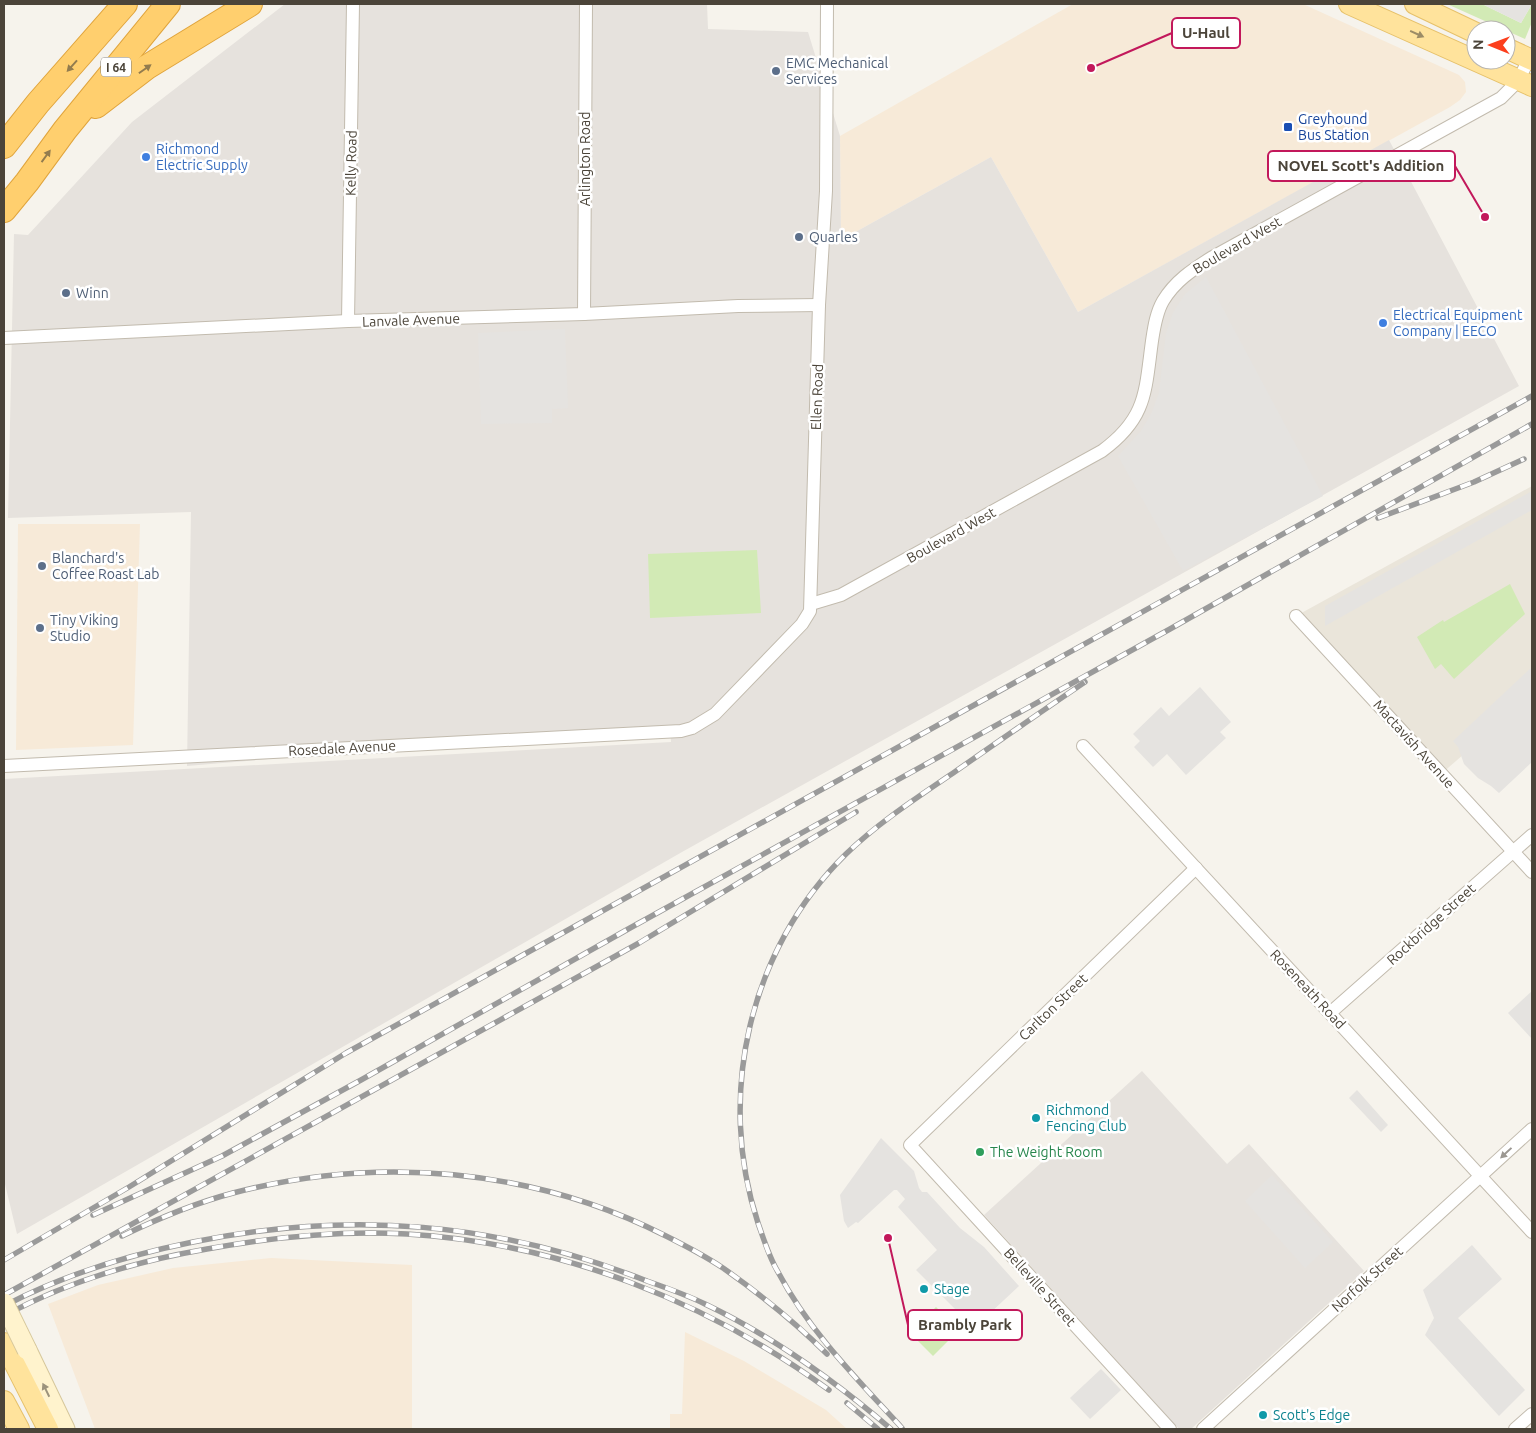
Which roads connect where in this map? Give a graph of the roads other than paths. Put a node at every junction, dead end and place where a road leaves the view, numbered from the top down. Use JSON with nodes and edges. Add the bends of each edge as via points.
{"nodes":[{"id":1,"x":116,"y":4,"type":"edge"},
{"id":2,"x":125,"y":4,"type":"edge"},
{"id":3,"x":168,"y":4,"type":"edge"},
{"id":4,"x":250,"y":4,"type":"edge"},
{"id":5,"x":353,"y":4,"type":"edge"},
{"id":6,"x":586,"y":4,"type":"edge"},
{"id":7,"x":827,"y":4,"type":"edge"},
{"id":8,"x":1349,"y":4,"type":"edge"},
{"id":9,"x":1415,"y":4,"type":"edge"},
{"id":10,"x":1466,"y":28,"type":"edge"},
{"id":11,"x":104,"y":29,"type":"junction"},
{"id":12,"x":1516,"y":53,"type":"edge"},
{"id":13,"x":1530,"y":59,"type":"edge"},
{"id":14,"x":1526,"y":83,"type":"edge"},
{"id":15,"x":65,"y":130,"type":"junction"},
{"id":16,"x":4,"y":146,"type":"edge"},
{"id":17,"x":4,"y":210,"type":"edge"},
{"id":18,"x":819,"y":305,"type":"junction"},
{"id":19,"x":584,"y":314,"type":"junction"},
{"id":20,"x":348,"y":322,"type":"junction"},
{"id":21,"x":4,"y":338,"type":"edge"},
{"id":22,"x":811,"y":604,"type":"junction"},
{"id":23,"x":1296,"y":616,"type":"dead end"},
{"id":24,"x":681,"y":731,"type":"joint"},
{"id":25,"x":1083,"y":746,"type":"dead end"},
{"id":26,"x":4,"y":766,"type":"edge"},
{"id":27,"x":1532,"y":835,"type":"edge"},
{"id":28,"x":1513,"y":851,"type":"junction"},
{"id":29,"x":1196,"y":868,"type":"junction"},
{"id":30,"x":1532,"y":872,"type":"edge"},
{"id":31,"x":1330,"y":1014,"type":"junction"},
{"id":32,"x":1532,"y":1129,"type":"edge"},
{"id":33,"x":910,"y":1145,"type":"joint"},
{"id":34,"x":1481,"y":1177,"type":"junction"},
{"id":35,"x":1532,"y":1232,"type":"edge"},
{"id":36,"x":4,"y":1303,"type":"edge"},
{"id":37,"x":14,"y":1351,"type":"edge"},
{"id":38,"x":4,"y":1401,"type":"edge"},
{"id":39,"x":1532,"y":1414,"type":"edge"},
{"id":40,"x":18,"y":1429,"type":"edge"},
{"id":41,"x":48,"y":1429,"type":"edge"},
{"id":42,"x":65,"y":1429,"type":"edge"},
{"id":43,"x":1170,"y":1429,"type":"edge"},
{"id":44,"x":1202,"y":1429,"type":"edge"},
{"id":45,"x":1515,"y":1429,"type":"edge"}],
"edges":[{"from":1,"to":11,"type":"highway"},
{"from":2,"to":11,"type":"highway","number":"I 64"},
{"from":3,"to":15,"type":"highway","number":"I 64"},
{"from":15,"to":4,"type":"highway","one_way":true,"via":[[147,67]]},
{"from":5,"to":20,"type":"street","name":"Kelly Road"},
{"from":6,"to":19,"type":"street","name":"Arlington Road"},
{"from":7,"to":18,"type":"street","name":"Ellen Road","via":[[826,191]]},
{"from":8,"to":14,"type":"main road","one_way":true},
{"from":9,"to":10,"type":"main road"},
{"from":11,"to":16,"type":"highway","number":"I 64","one_way":true},
{"from":12,"to":13,"type":"main road"},
{"from":13,"to":14,"type":"street","name":"Boulevard West"},
{"from":14,"to":22,"type":"street","name":"Boulevard West","via":[[1184,276],[1159,311],[1145,392],[1138,413],[1116,441],[841,595]]},
{"from":17,"to":15,"type":"highway","number":"I 64","one_way":true},
{"from":18,"to":19,"type":"street","name":"Lanvale Avenue"},
{"from":18,"to":22,"type":"street","name":"Ellen Road"},
{"from":19,"to":20,"type":"street","name":"Lanvale Avenue"},
{"from":20,"to":21,"type":"street","name":"Lanvale Avenue"},
{"from":22,"to":24,"type":"street","name":"Ellen Road","via":[[802,624],[725,705],[706,721]]},
{"from":23,"to":28,"type":"street","name":"Mactavish Avenue"},
{"from":24,"to":26,"type":"street","name":"Rosedale Avenue"},
{"from":25,"to":29,"type":"street","name":"Roseneath Road"},
{"from":27,"to":28,"type":"street","name":"Rockbridge Street"},
{"from":28,"to":30,"type":"street","name":"Mactavish Avenue"},
{"from":28,"to":31,"type":"street","name":"Rockbridge Street"},
{"from":29,"to":31,"type":"street","name":"Roseneath Road"},
{"from":29,"to":33,"type":"street","name":"Carlton Street"},
{"from":31,"to":34,"type":"street","name":"Roseneath Road"},
{"from":32,"to":34,"type":"street","name":"Norfolk Street","one_way":true},
{"from":33,"to":43,"type":"street","name":"Belleville Street"},
{"from":34,"to":35,"type":"street","name":"Roseneath Road"},
{"from":34,"to":44,"type":"street","name":"Norfolk Street"},
{"from":36,"to":37,"type":"main road","bridge":true},
{"from":37,"to":41,"type":"main road"},
{"from":42,"to":37,"type":"main road","one_way":true},
{"from":38,"to":40,"type":"main road"},
{"from":39,"to":45,"type":"street"}]}
